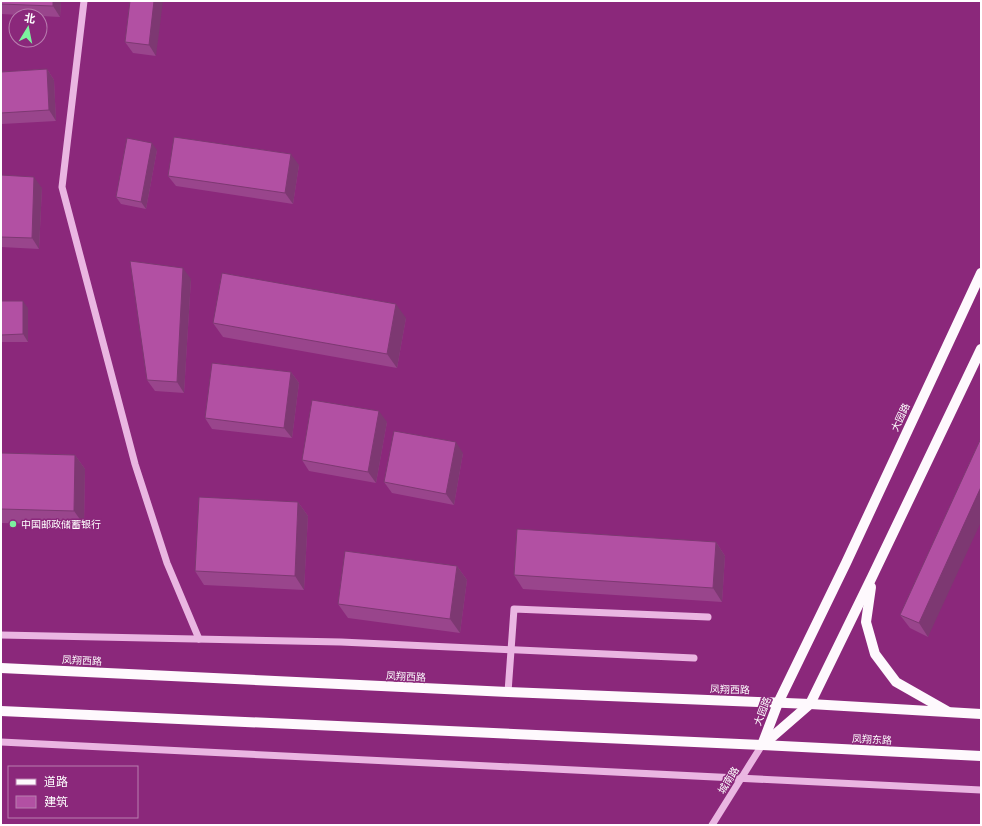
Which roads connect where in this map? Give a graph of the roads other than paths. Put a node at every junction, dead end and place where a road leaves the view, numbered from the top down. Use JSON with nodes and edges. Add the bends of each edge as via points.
{"nodes":[{"id":1,"x":84,"y":1,"type":"edge"},
{"id":2,"x":981,"y":273,"type":"edge"},
{"id":3,"x":981,"y":349,"type":"edge"},
{"id":4,"x":872,"y":577,"type":"junction"},
{"id":5,"x":708,"y":617,"type":"dead end"},
{"id":6,"x":1,"y":635,"type":"edge"},
{"id":7,"x":199,"y":639,"type":"junction"},
{"id":8,"x":512,"y":650,"type":"junction"},
{"id":9,"x":694,"y":658,"type":"dead end"},
{"id":10,"x":1,"y":668,"type":"edge"},
{"id":11,"x":508,"y":692,"type":"junction"},
{"id":12,"x":778,"y":703,"type":"junction"},
{"id":13,"x":810,"y":704,"type":"junction"},
{"id":14,"x":1,"y":711,"type":"edge"},
{"id":15,"x":948,"y":712,"type":"junction"},
{"id":16,"x":981,"y":714,"type":"edge"},
{"id":17,"x":1,"y":742,"type":"edge"},
{"id":18,"x":762,"y":745,"type":"junction"},
{"id":19,"x":981,"y":756,"type":"edge"},
{"id":20,"x":741,"y":778,"type":"junction"},
{"id":21,"x":981,"y":790,"type":"edge"},
{"id":22,"x":712,"y":825,"type":"edge"}],
"edges":[{"from":1,"to":7,"type":"street","via":[[62,187],[135,464],[167,563]]},
{"from":2,"to":12,"type":"main road","name":"大园路"},
{"from":3,"to":4,"type":"main road","name":"大园路"},
{"from":4,"to":13,"type":"main road","name":"大园路"},
{"from":4,"to":15,"type":"main road","via":[[866,622],[875,654],[896,682]]},
{"from":5,"to":8,"type":"street","via":[[514,609]]},
{"from":6,"to":7,"type":"street"},
{"from":7,"to":8,"type":"street","via":[[342,642]]},
{"from":8,"to":9,"type":"street"},
{"from":8,"to":11,"type":"street"},
{"from":10,"to":11,"type":"main road","name":"凤翔西路"},
{"from":11,"to":12,"type":"main road","name":"凤翔西路"},
{"from":12,"to":13,"type":"main road","name":"凤翔西路"},
{"from":12,"to":18,"type":"main road","name":"大园路"},
{"from":13,"to":15,"type":"main road"},
{"from":13,"to":18,"type":"main road","name":"大园路"},
{"from":14,"to":18,"type":"main road"},
{"from":15,"to":16,"type":"main road"},
{"from":17,"to":20,"type":"street"},
{"from":18,"to":19,"type":"main road","name":"凤翔东路"},
{"from":18,"to":20,"type":"street","name":"城南路"},
{"from":20,"to":21,"type":"street"},
{"from":20,"to":22,"type":"street","name":"城南路"}]}
